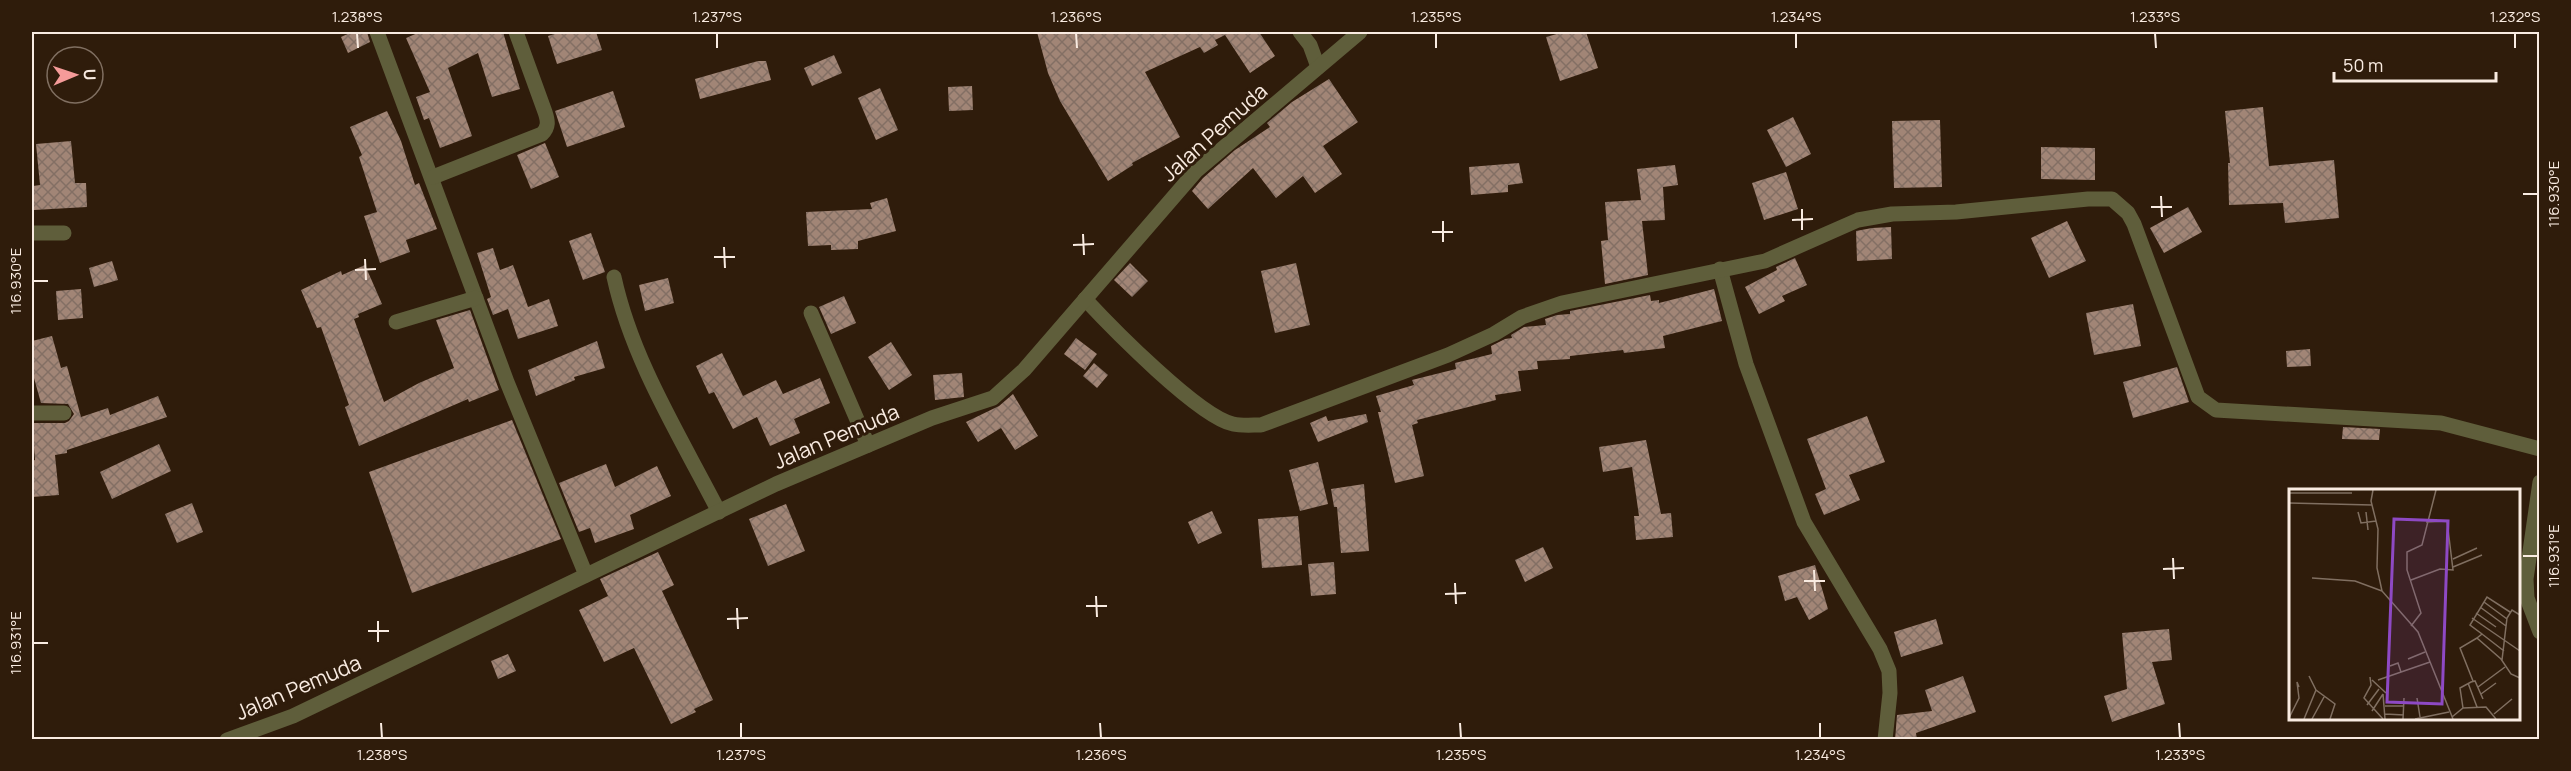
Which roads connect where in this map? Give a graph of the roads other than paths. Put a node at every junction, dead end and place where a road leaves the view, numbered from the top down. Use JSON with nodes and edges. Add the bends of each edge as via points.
{"nodes":[{"id":1,"x":377,"y":32,"type":"edge"},
{"id":2,"x":516,"y":32,"type":"edge"},
{"id":3,"x":1300,"y":32,"type":"edge"},
{"id":4,"x":1360,"y":32,"type":"edge"},
{"id":5,"x":1318,"y":67,"type":"junction"},
{"id":6,"x":433,"y":177,"type":"junction"},
{"id":7,"x":32,"y":233,"type":"edge"},
{"id":8,"x":64,"y":233,"type":"dead end"},
{"id":9,"x":1720,"y":269,"type":"junction"},
{"id":10,"x":614,"y":277,"type":"dead end"},
{"id":11,"x":477,"y":298,"type":"junction"},
{"id":12,"x":1085,"y":300,"type":"junction"},
{"id":13,"x":811,"y":313,"type":"dead end"},
{"id":14,"x":396,"y":322,"type":"dead end"},
{"id":15,"x":32,"y":413,"type":"edge"},
{"id":16,"x":64,"y":413,"type":"dead end"},
{"id":17,"x":868,"y":445,"type":"junction"},
{"id":18,"x":2540,"y":448,"type":"edge"},
{"id":19,"x":2540,"y":482,"type":"edge"},
{"id":20,"x":719,"y":512,"type":"junction"},
{"id":21,"x":586,"y":575,"type":"junction"},
{"id":22,"x":2540,"y":632,"type":"edge"},
{"id":23,"x":227,"y":740,"type":"edge"},
{"id":24,"x":1885,"y":740,"type":"edge"}],
"edges":[{"from":1,"to":6,"type":"street"},
{"from":2,"to":6,"type":"street","via":[[546,112],[546,129],[542,134]]},
{"from":3,"to":5,"type":"street"},
{"from":4,"to":5,"type":"street","name":"Jalan Pemuda"},
{"from":5,"to":12,"type":"street","name":"Jalan Pemuda","via":[[1196,171]]},
{"from":6,"to":11,"type":"street"},
{"from":7,"to":8,"type":"street"},
{"from":9,"to":12,"type":"street","via":[[1562,303],[1522,317],[1448,355],[1260,425],[1232,424],[1206,411]]},
{"from":9,"to":18,"type":"street","via":[[1765,261],[1858,220],[1892,214],[2112,199],[2134,224],[2198,397],[2216,410],[2441,423]]},
{"from":9,"to":24,"type":"street","via":[[1746,364],[1804,522],[1880,649],[1889,671]]},
{"from":10,"to":20,"type":"street","via":[[627,327]]},
{"from":11,"to":14,"type":"street"},
{"from":11,"to":21,"type":"street"},
{"from":12,"to":17,"type":"street","name":"Jalan Pemuda","via":[[1024,370],[993,398]]},
{"from":13,"to":17,"type":"street"},
{"from":15,"to":16,"type":"street"},
{"from":17,"to":20,"type":"street","name":"Jalan Pemuda"},
{"from":19,"to":22,"type":"street","via":[[2526,579],[2527,598]]},
{"from":20,"to":21,"type":"street","name":"Jalan Pemuda"},
{"from":21,"to":23,"type":"street","name":"Jalan Pemuda","via":[[293,716]]}]}
